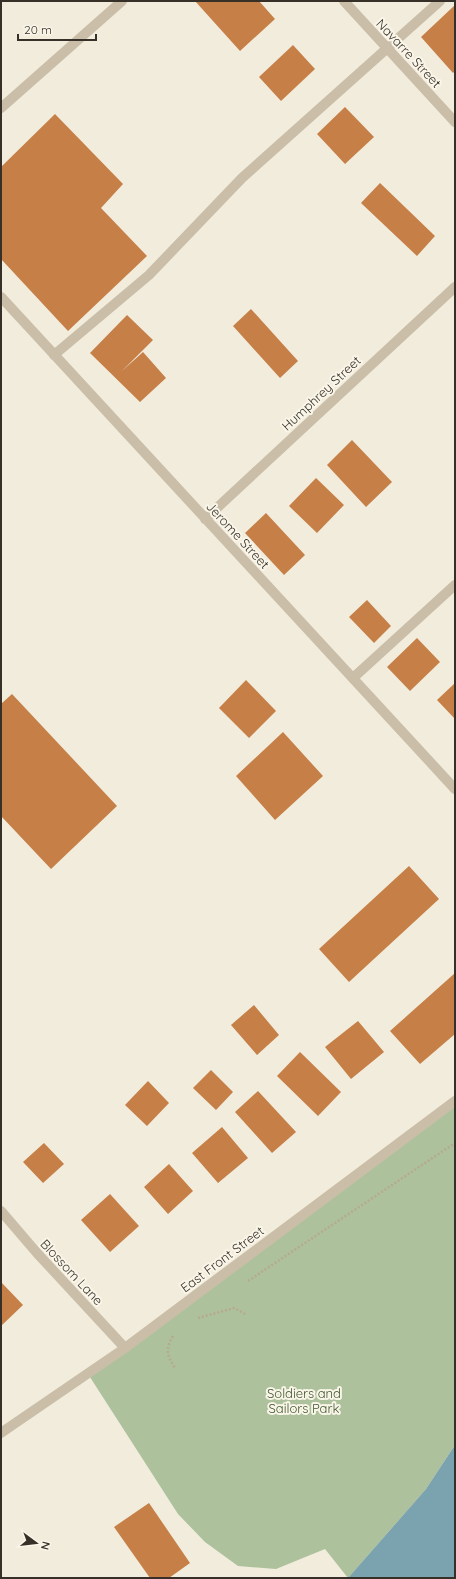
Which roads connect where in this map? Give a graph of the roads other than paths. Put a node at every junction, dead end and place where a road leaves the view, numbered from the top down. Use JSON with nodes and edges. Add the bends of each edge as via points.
{"nodes":[{"id":1,"x":122,"y":1,"type":"edge"},
{"id":2,"x":344,"y":1,"type":"edge"},
{"id":3,"x":440,"y":1,"type":"edge"},
{"id":4,"x":387,"y":48,"type":"junction"},
{"id":5,"x":1,"y":108,"type":"edge"},
{"id":6,"x":455,"y":122,"type":"edge"},
{"id":7,"x":455,"y":287,"type":"edge"},
{"id":8,"x":1,"y":297,"type":"edge"},
{"id":9,"x":54,"y":355,"type":"junction"},
{"id":10,"x":205,"y":519,"type":"junction"},
{"id":11,"x":455,"y":585,"type":"edge"},
{"id":12,"x":352,"y":678,"type":"junction"},
{"id":13,"x":455,"y":789,"type":"edge"},
{"id":14,"x":455,"y":1101,"type":"edge"},
{"id":15,"x":1,"y":1211,"type":"edge"},
{"id":16,"x":125,"y":1348,"type":"junction"},
{"id":17,"x":1,"y":1433,"type":"edge"}],
"edges":[{"from":1,"to":5,"type":"street"},
{"from":2,"to":4,"type":"street","name":"Navarre Street"},
{"from":3,"to":4,"type":"street"},
{"from":4,"to":6,"type":"street","name":"Navarre Street"},
{"from":4,"to":9,"type":"street","via":[[340,93],[242,178],[149,275]]},
{"from":7,"to":10,"type":"street","name":"Humphrey Street"},
{"from":8,"to":9,"type":"street","name":"Jerome Street"},
{"from":9,"to":10,"type":"street","name":"Jerome Street"},
{"from":10,"to":12,"type":"street","name":"Jerome Street"},
{"from":11,"to":12,"type":"street"},
{"from":12,"to":13,"type":"street","name":"Jerome Street"},
{"from":14,"to":16,"type":"street","name":"East Front Street"},
{"from":15,"to":16,"type":"street","name":"Blossom Lane"},
{"from":16,"to":17,"type":"street","name":"East Front Street"}]}
